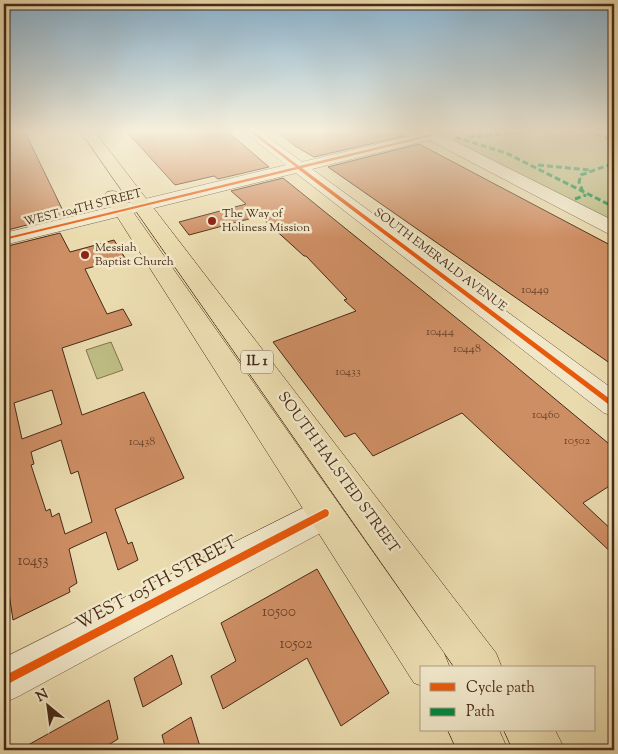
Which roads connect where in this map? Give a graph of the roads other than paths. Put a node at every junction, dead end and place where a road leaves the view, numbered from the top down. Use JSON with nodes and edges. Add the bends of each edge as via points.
{"nodes":[{"id":1,"x":109,"y":167,"type":"edge"},
{"id":2,"x":302,"y":167,"type":"edge"},
{"id":3,"x":493,"y":167,"type":"edge"},
{"id":4,"x":299,"y":168,"type":"junction"},
{"id":5,"x":102,"y":180,"type":"dead end"},
{"id":6,"x":133,"y":208,"type":"junction"},
{"id":7,"x":614,"y":229,"type":"edge"},
{"id":8,"x":4,"y":239,"type":"edge"},
{"id":9,"x":614,"y":405,"type":"edge"},
{"id":10,"x":340,"y":505,"type":"junction"},
{"id":11,"x":428,"y":666,"type":"edge"},
{"id":12,"x":479,"y":666,"type":"edge"},
{"id":13,"x":4,"y":681,"type":"edge"},
{"id":14,"x":472,"y":732,"type":"edge"},
{"id":15,"x":528,"y":732,"type":"edge"},
{"id":16,"x":484,"y":750,"type":"edge"},
{"id":17,"x":541,"y":750,"type":"edge"}],
"edges":[{"from":1,"to":6,"type":"main road","name":"SOUTH HALSTED STREET","number":"IL 1"},
{"from":2,"to":4,"type":"street","name":"WEST 104TH STREET"},
{"from":3,"to":7,"type":"street"},
{"from":4,"to":6,"type":"street","name":"WEST 104TH STREET"},
{"from":4,"to":9,"type":"street","name":"SOUTH EMERALD AVENUE"},
{"from":5,"to":6,"type":"main road","name":"SOUTH HALSTED STREET","number":"IL 1"},
{"from":6,"to":8,"type":"street","name":"WEST 104TH STREET"},
{"from":6,"to":10,"type":"main road","name":"SOUTH HALSTED STREET","number":"IL 1"},
{"from":10,"to":11,"type":"main road","name":"SOUTH HALSTED STREET","number":"IL 1"},
{"from":10,"to":12,"type":"main road","name":"SOUTH HALSTED STREET","number":"IL 1"},
{"from":10,"to":13,"type":"street","name":"WEST 105TH STREET"},
{"from":14,"to":16,"type":"main road"},
{"from":15,"to":17,"type":"main road"}]}
